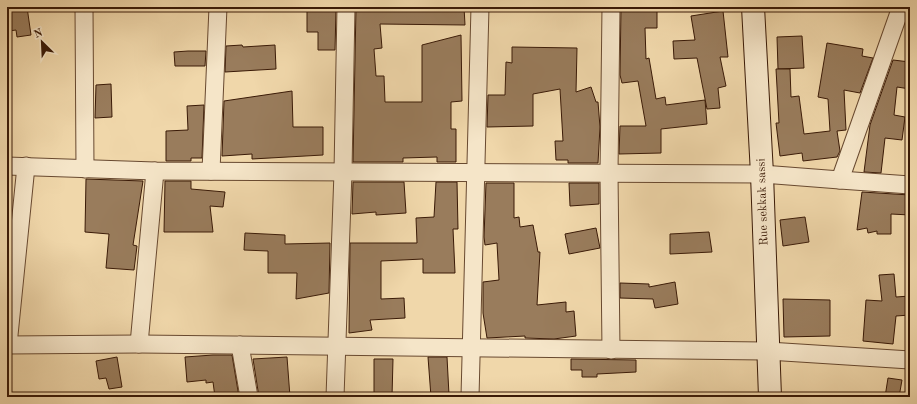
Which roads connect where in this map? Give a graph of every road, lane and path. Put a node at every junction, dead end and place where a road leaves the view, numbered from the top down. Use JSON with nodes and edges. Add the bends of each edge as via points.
{"nodes":[{"id":1,"x":84,"y":7,"type":"edge"},
{"id":2,"x":218,"y":7,"type":"edge"},
{"id":3,"x":346,"y":7,"type":"edge"},
{"id":4,"x":480,"y":7,"type":"edge"},
{"id":5,"x":611,"y":7,"type":"edge"},
{"id":6,"x":753,"y":7,"type":"edge"},
{"id":7,"x":901,"y":7,"type":"edge"},
{"id":8,"x":7,"y":166,"type":"edge"},
{"id":9,"x":26,"y":166,"type":"junction"},
{"id":10,"x":85,"y":169,"type":"junction"},
{"id":11,"x":155,"y":171,"type":"junction"},
{"id":12,"x":211,"y":171,"type":"junction"},
{"id":13,"x":343,"y":172,"type":"junction"},
{"id":14,"x":477,"y":172,"type":"junction"},
{"id":15,"x":609,"y":173,"type":"junction"},
{"id":16,"x":762,"y":174,"type":"junction"},
{"id":17,"x":840,"y":180,"type":"junction"},
{"id":18,"x":910,"y":185,"type":"edge"},
{"id":19,"x":139,"y":344,"type":"junction"},
{"id":20,"x":8,"y":345,"type":"edge"},
{"id":21,"x":240,"y":345,"type":"junction"},
{"id":22,"x":335,"y":347,"type":"junction"},
{"id":23,"x":471,"y":349,"type":"junction"},
{"id":24,"x":611,"y":350,"type":"junction"},
{"id":25,"x":768,"y":351,"type":"junction"},
{"id":26,"x":910,"y":360,"type":"edge"},
{"id":27,"x":249,"y":397,"type":"edge"},
{"id":28,"x":335,"y":397,"type":"edge"},
{"id":29,"x":470,"y":397,"type":"edge"},
{"id":30,"x":770,"y":397,"type":"edge"}],
"edges":[{"from":1,"to":10,"type":"street"},
{"from":2,"to":12,"type":"street"},
{"from":3,"to":13,"type":"street"},
{"from":4,"to":14,"type":"street"},
{"from":5,"to":15,"type":"street"},
{"from":6,"to":16,"type":"street","name":"Rue sekkak sassi"},
{"from":7,"to":17,"type":"street"},
{"from":8,"to":9,"type":"street"},
{"from":9,"to":10,"type":"street"},
{"from":9,"to":20,"type":"street"},
{"from":10,"to":11,"type":"street"},
{"from":11,"to":12,"type":"street"},
{"from":11,"to":19,"type":"street"},
{"from":12,"to":13,"type":"street"},
{"from":13,"to":14,"type":"street"},
{"from":13,"to":22,"type":"street"},
{"from":14,"to":15,"type":"street"},
{"from":14,"to":23,"type":"street"},
{"from":15,"to":16,"type":"street"},
{"from":15,"to":24,"type":"street"},
{"from":16,"to":17,"type":"street"},
{"from":16,"to":25,"type":"street","name":"Rue sekkak sassi"},
{"from":17,"to":18,"type":"street"},
{"from":19,"to":20,"type":"street"},
{"from":19,"to":21,"type":"street"},
{"from":21,"to":22,"type":"street"},
{"from":21,"to":27,"type":"street"},
{"from":22,"to":23,"type":"street"},
{"from":22,"to":28,"type":"street"},
{"from":23,"to":24,"type":"street"},
{"from":23,"to":29,"type":"street"},
{"from":24,"to":25,"type":"street"},
{"from":25,"to":26,"type":"street"},
{"from":25,"to":30,"type":"street","name":"Rue sekkak sassi"}]}
